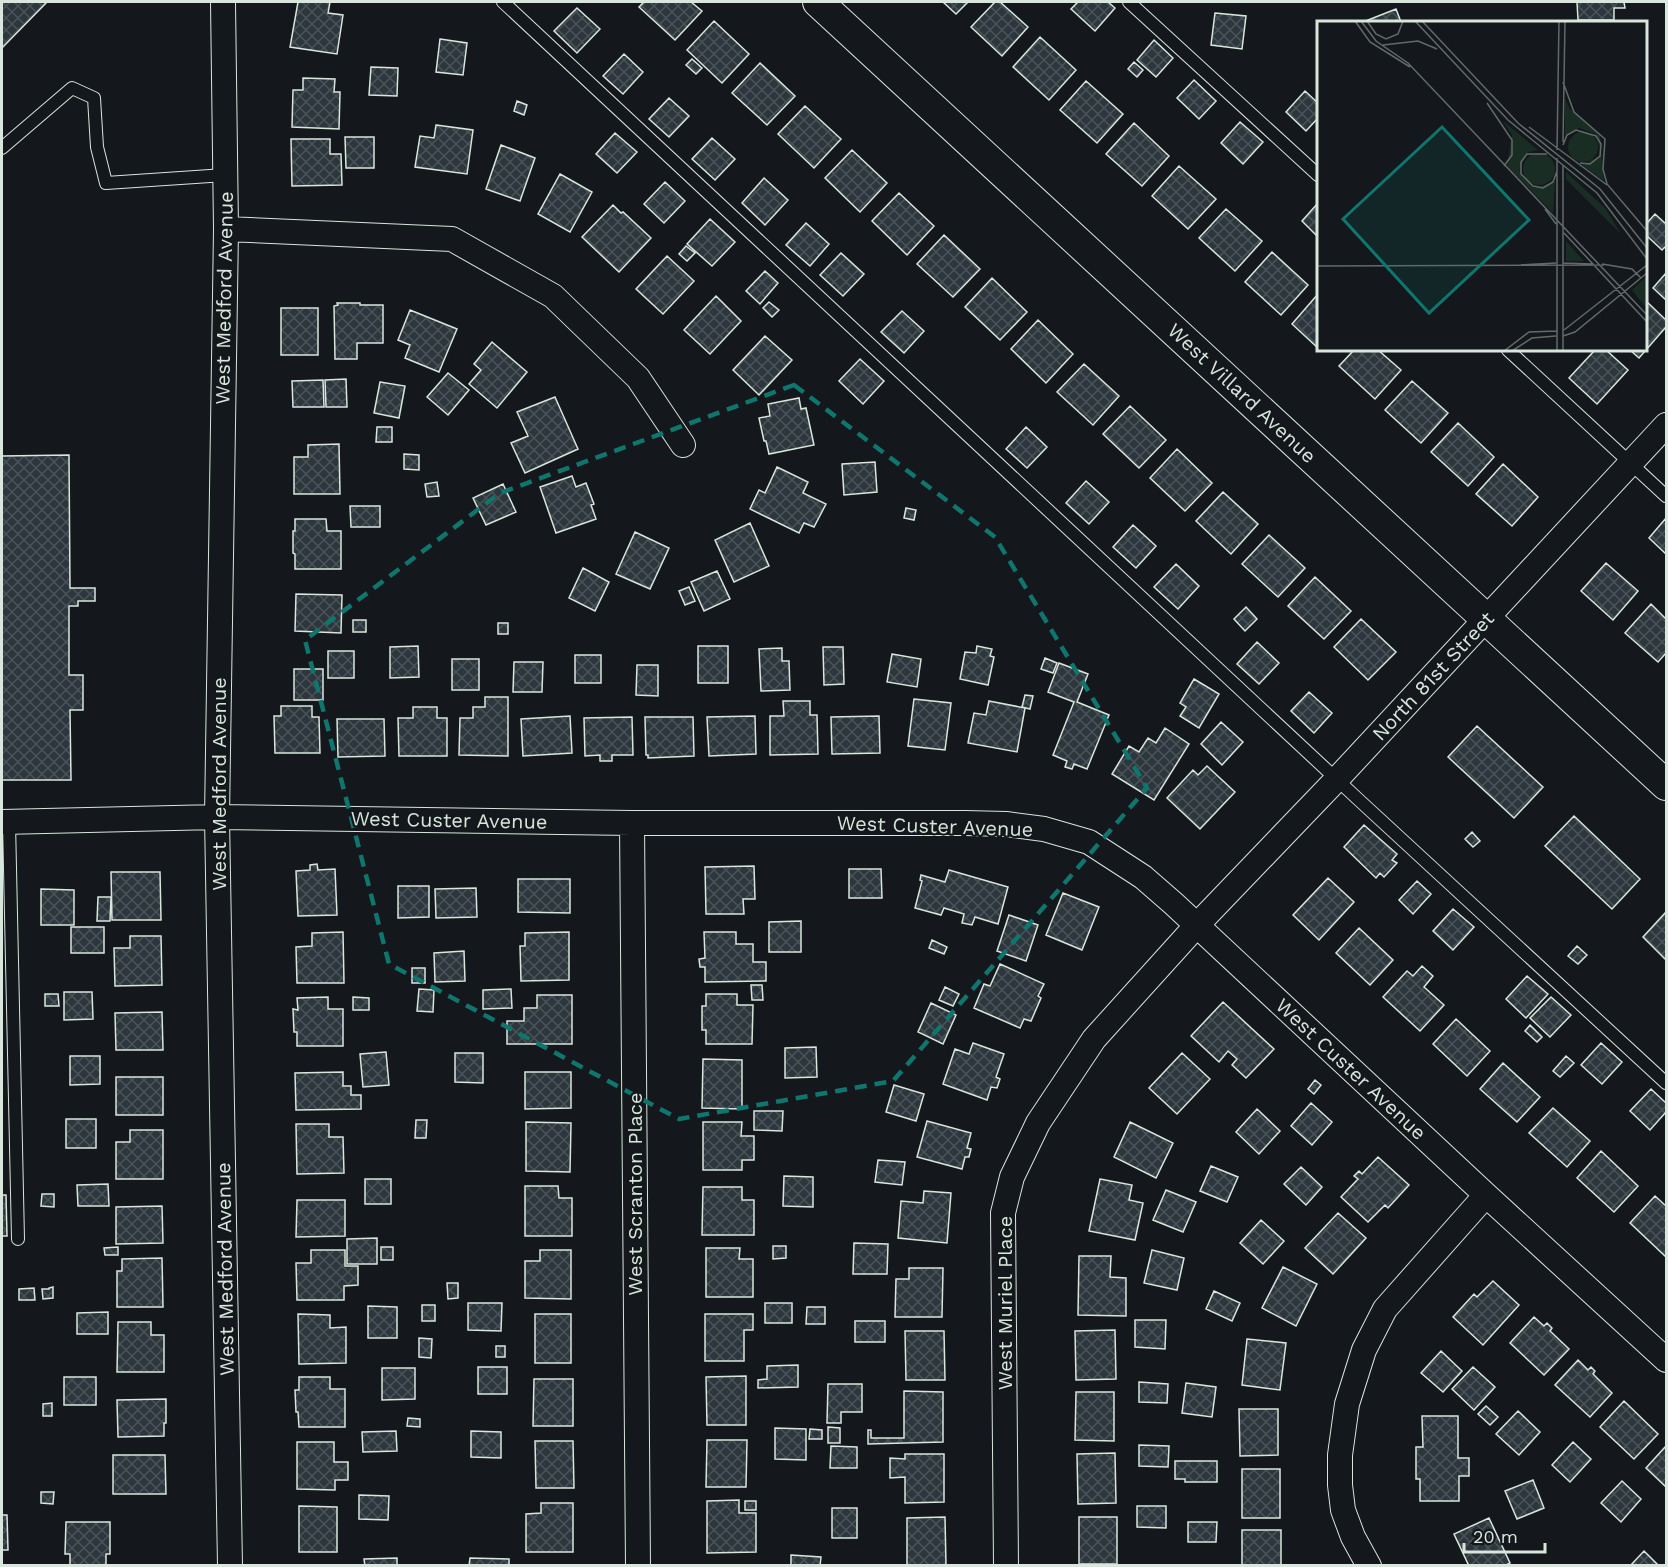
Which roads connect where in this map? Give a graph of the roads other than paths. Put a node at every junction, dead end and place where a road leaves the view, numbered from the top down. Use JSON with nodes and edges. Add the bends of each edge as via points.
{"nodes":[{"id":1,"x":223,"y":2,"type":"edge"},
{"id":2,"x":503,"y":2,"type":"edge"},
{"id":3,"x":818,"y":2,"type":"edge"},
{"id":4,"x":1130,"y":2,"type":"edge"},
{"id":5,"x":2,"y":148,"type":"edge"},
{"id":6,"x":1317,"y":174,"type":"edge"},
{"id":7,"x":225,"y":175,"type":"junction"},
{"id":8,"x":226,"y":229,"type":"junction"},
{"id":9,"x":1509,"y":351,"type":"edge"},
{"id":10,"x":1666,"y":425,"type":"edge"},
{"id":11,"x":683,"y":445,"type":"dead end"},
{"id":12,"x":1632,"y":463,"type":"junction"},
{"id":13,"x":1666,"y":496,"type":"edge"},
{"id":14,"x":1487,"y":619,"type":"junction"},
{"id":15,"x":1337,"y":779,"type":"junction"},
{"id":16,"x":1666,"y":785,"type":"edge"},
{"id":17,"x":217,"y":817,"type":"junction"},
{"id":18,"x":5,"y":822,"type":"edge"},
{"id":19,"x":632,"y":823,"type":"junction"},
{"id":20,"x":1197,"y":925,"type":"junction"},
{"id":21,"x":1666,"y":1083,"type":"edge"},
{"id":22,"x":1486,"y":1195,"type":"junction"},
{"id":23,"x":18,"y":1239,"type":"dead end"},
{"id":24,"x":1666,"y":1360,"type":"edge"},
{"id":25,"x":230,"y":1566,"type":"edge"},
{"id":26,"x":638,"y":1566,"type":"edge"},
{"id":27,"x":1006,"y":1566,"type":"edge"},
{"id":28,"x":1369,"y":1566,"type":"edge"}],
"edges":[{"from":1,"to":7,"type":"street","name":"West Medford Avenue"},
{"from":2,"to":15,"type":"lane"},
{"from":3,"to":14,"type":"street","name":"West Villard Avenue"},
{"from":4,"to":6,"type":"lane"},
{"from":5,"to":7,"type":"lane","via":[[72,88],[94,98],[97,147],[106,183]]},
{"from":7,"to":8,"type":"street","name":"West Medford Avenue"},
{"from":8,"to":11,"type":"street","via":[[452,240],[553,296],[638,378]]},
{"from":8,"to":17,"type":"street","name":"West Medford Avenue"},
{"from":9,"to":12,"type":"lane"},
{"from":10,"to":12,"type":"street","name":"North 81st Street"},
{"from":12,"to":13,"type":"lane"},
{"from":12,"to":14,"type":"street","name":"North 81st Street"},
{"from":14,"to":15,"type":"street","name":"North 81st Street"},
{"from":14,"to":16,"type":"street","name":"West Villard Avenue"},
{"from":15,"to":20,"type":"street","name":"North 81st Street"},
{"from":15,"to":21,"type":"lane"},
{"from":17,"to":18,"type":"street","name":"West Custer Avenue"},
{"from":17,"to":19,"type":"street","name":"West Custer Avenue"},
{"from":17,"to":25,"type":"street","name":"West Medford Avenue"},
{"from":18,"to":23,"type":"lane"},
{"from":19,"to":20,"type":"street","name":"West Custer Avenue","via":[[964,823],[1044,829],[1089,842],[1143,877]]},
{"from":19,"to":26,"type":"street","name":"West Scranton Place"},
{"from":20,"to":22,"type":"street","name":"West Custer Avenue"},
{"from":20,"to":27,"type":"street","name":"West Muriel Place","via":[[1094,1039],[1038,1124],[1012,1177],[1003,1213]]},
{"from":22,"to":24,"type":"street","name":"West Custer Avenue"},
{"from":22,"to":28,"type":"street","via":[[1385,1309],[1364,1350],[1347,1404],[1340,1485],[1343,1510]]}]}
